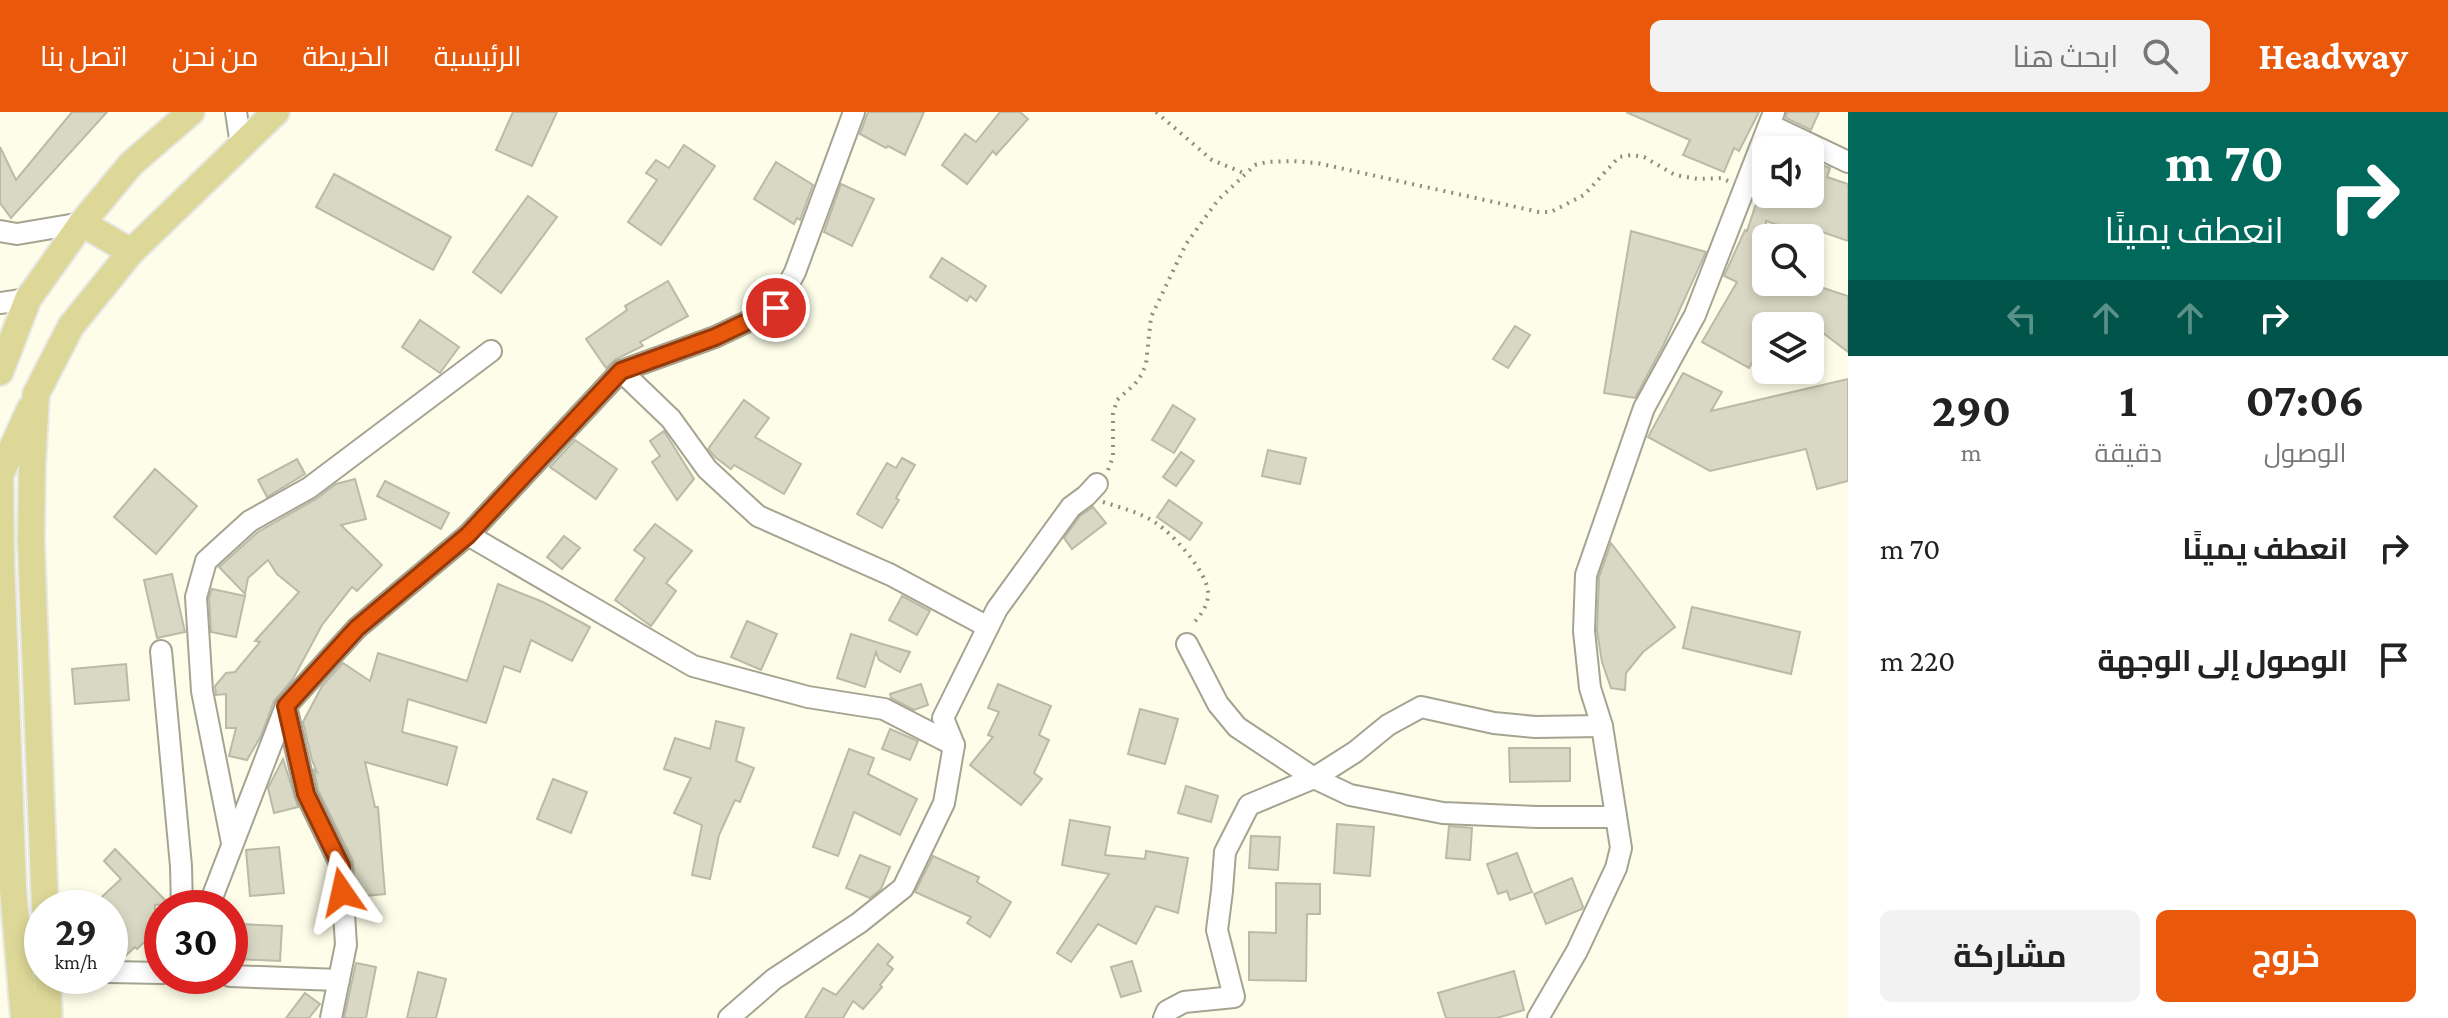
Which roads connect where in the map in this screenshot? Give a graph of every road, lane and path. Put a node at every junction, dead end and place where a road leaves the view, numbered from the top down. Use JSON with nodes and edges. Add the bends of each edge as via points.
{"nodes":[{"id":1,"x":191,"y":112,"type":"edge"},
{"id":2,"x":236,"y":112,"type":"edge"},
{"id":3,"x":276,"y":112,"type":"edge"},
{"id":4,"x":854,"y":112,"type":"edge"},
{"id":5,"x":1156,"y":112,"type":"edge"},
{"id":6,"x":1772,"y":118,"type":"edge"},
{"id":7,"x":241,"y":145,"type":"junction"},
{"id":8,"x":1848,"y":162,"type":"edge"},
{"id":9,"x":1246,"y":174,"type":"junction"},
{"id":10,"x":1746,"y":185,"type":"junction"},
{"id":11,"x":82,"y":223,"type":"junction"},
{"id":12,"x":6,"y":235,"type":"edge"},
{"id":13,"x":131,"y":252,"type":"junction"},
{"id":14,"x":28,"y":299,"type":"junction"},
{"id":15,"x":0,"y":303,"type":"edge"},
{"id":16,"x":491,"y":351,"type":"dead end"},
{"id":17,"x":621,"y":371,"type":"junction"},
{"id":18,"x":0,"y":372,"type":"edge"},
{"id":19,"x":36,"y":394,"type":"junction"},
{"id":20,"x":0,"y":470,"type":"edge"},
{"id":21,"x":1092,"y":490,"type":"junction"},
{"id":22,"x":468,"y":535,"type":"junction"},
{"id":23,"x":988,"y":627,"type":"junction"},
{"id":24,"x":1187,"y":638,"type":"joint"},
{"id":25,"x":161,"y":651,"type":"dead end"},
{"id":26,"x":286,"y":706,"type":"junction"},
{"id":27,"x":1602,"y":726,"type":"junction"},
{"id":28,"x":954,"y":745,"type":"junction"},
{"id":29,"x":1314,"y":778,"type":"junction"},
{"id":30,"x":1616,"y":817,"type":"junction"},
{"id":31,"x":232,"y":843,"type":"junction"},
{"id":32,"x":44,"y":890,"type":"edge"},
{"id":33,"x":182,"y":890,"type":"edge"},
{"id":34,"x":215,"y":890,"type":"edge"},
{"id":35,"x":248,"y":977,"type":"edge"},
{"id":36,"x":339,"y":980,"type":"junction"},
{"id":37,"x":48,"y":994,"type":"edge"},
{"id":38,"x":24,"y":1018,"type":"edge"},
{"id":39,"x":49,"y":1018,"type":"edge"},
{"id":40,"x":331,"y":1018,"type":"edge"},
{"id":41,"x":729,"y":1018,"type":"edge"},
{"id":42,"x":1164,"y":1018,"type":"edge"},
{"id":43,"x":1538,"y":1018,"type":"edge"}],
"edges":[{"from":1,"to":11,"type":"main road","via":[[131,164]]},
{"from":2,"to":7,"type":"street"},
{"from":3,"to":7,"type":"main road"},
{"from":4,"to":17,"type":"street","via":[[795,272],[776,308]]},
{"from":5,"to":9,"type":"path","via":[[1212,160]]},
{"from":6,"to":8,"type":"street"},
{"from":6,"to":10,"type":"street"},
{"from":7,"to":13,"type":"main road"},
{"from":9,"to":10,"type":"path","via":[[1267,162],[1304,162],[1539,212],[1551,212],[1584,195],[1619,157],[1632,155],[1675,175]]},
{"from":9,"to":21,"type":"path","via":[[1218,200],[1186,244],[1154,308],[1146,364],[1117,400],[1113,457]]},
{"from":10,"to":27,"type":"street","via":[[1695,315],[1644,408],[1586,575],[1590,688]]},
{"from":11,"to":12,"type":"street"},
{"from":11,"to":13,"type":"main road"},
{"from":11,"to":14,"type":"main road"},
{"from":13,"to":19,"type":"main road","via":[[71,326]]},
{"from":14,"to":15,"type":"street"},
{"from":14,"to":18,"type":"main road"},
{"from":16,"to":31,"type":"street","via":[[309,488],[250,521],[206,561],[196,597],[202,691]]},
{"from":17,"to":22,"type":"street"},
{"from":17,"to":23,"type":"street","via":[[671,419],[707,469],[758,516],[891,575]]},
{"from":19,"to":20,"type":"main road"},
{"from":19,"to":32,"type":"main road","via":[[31,541]]},
{"from":20,"to":38,"type":"main road","via":[[13,889]]},
{"from":21,"to":23,"type":"street","via":[[1071,507]]},
{"from":21,"to":24,"type":"path","via":[[1157,523],[1200,573],[1209,596]]},
{"from":22,"to":26,"type":"street","via":[[357,628]]},
{"from":22,"to":28,"type":"street","via":[[693,666],[808,697],[884,709]]},
{"from":23,"to":28,"type":"street","via":[[943,718]]},
{"from":24,"to":29,"type":"street","via":[[1218,704],[1237,727]]},
{"from":25,"to":33,"type":"street"},
{"from":26,"to":31,"type":"street"},
{"from":26,"to":36,"type":"street","via":[[306,794],[341,866],[346,945]]},
{"from":27,"to":29,"type":"street","via":[[1494,723],[1421,707]]},
{"from":27,"to":30,"type":"street"},
{"from":28,"to":41,"type":"street","via":[[944,803],[903,888],[774,979]]},
{"from":29,"to":30,"type":"street","via":[[1350,795],[1443,813]]},
{"from":29,"to":42,"type":"street","via":[[1249,805],[1225,852],[1217,930],[1234,997],[1184,1002]]},
{"from":30,"to":43,"type":"street","via":[[1621,848],[1616,868]]},
{"from":31,"to":34,"type":"street"},
{"from":35,"to":36,"type":"street"},
{"from":36,"to":40,"type":"street"},
{"from":37,"to":39,"type":"main road"}]}
